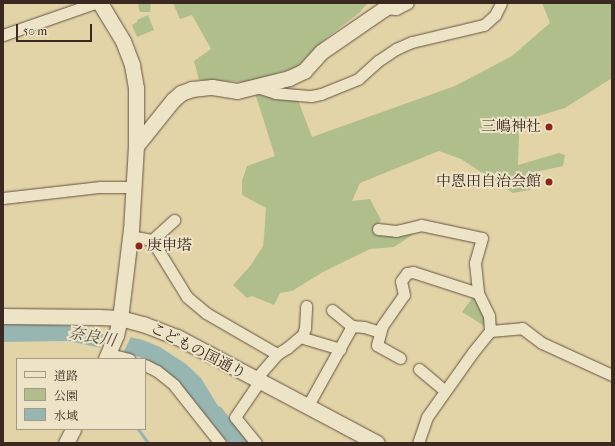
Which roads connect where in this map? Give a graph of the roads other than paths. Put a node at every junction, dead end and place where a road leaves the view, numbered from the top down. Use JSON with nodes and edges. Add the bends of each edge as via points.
{"nodes":[{"id":1,"x":95,"y":3,"type":"edge"},
{"id":2,"x":100,"y":3,"type":"edge"},
{"id":3,"x":408,"y":3,"type":"edge"},
{"id":4,"x":501,"y":3,"type":"edge"},
{"id":5,"x":386,"y":6,"type":"edge"},
{"id":6,"x":3,"y":34,"type":"edge"},
{"id":7,"x":257,"y":87,"type":"junction"},
{"id":8,"x":136,"y":146,"type":"junction"},
{"id":9,"x":134,"y":187,"type":"junction"},
{"id":10,"x":3,"y":198,"type":"edge"},
{"id":11,"x":174,"y":220,"type":"dead end"},
{"id":12,"x":378,"y":229,"type":"dead end"},
{"id":13,"x":130,"y":236,"type":"junction"},
{"id":14,"x":152,"y":240,"type":"junction"},
{"id":15,"x":478,"y":292,"type":"junction"},
{"id":16,"x":306,"y":306,"type":"dead end"},
{"id":17,"x":332,"y":310,"type":"dead end"},
{"id":18,"x":3,"y":316,"type":"edge"},
{"id":19,"x":119,"y":325,"type":"junction"},
{"id":20,"x":352,"y":326,"type":"junction"},
{"id":21,"x":490,"y":331,"type":"junction"},
{"id":22,"x":380,"y":332,"type":"junction"},
{"id":23,"x":302,"y":337,"type":"junction"},
{"id":24,"x":340,"y":349,"type":"junction"},
{"id":25,"x":277,"y":354,"type":"junction"},
{"id":26,"x":108,"y":355,"type":"edge"},
{"id":27,"x":124,"y":358,"type":"edge"},
{"id":28,"x":400,"y":358,"type":"dead end"},
{"id":29,"x":146,"y":366,"type":"edge"},
{"id":30,"x":419,"y":369,"type":"dead end"},
{"id":31,"x":612,"y":375,"type":"edge"},
{"id":32,"x":259,"y":382,"type":"junction"},
{"id":33,"x":445,"y":391,"type":"junction"},
{"id":34,"x":307,"y":407,"type":"junction"},
{"id":35,"x":72,"y":430,"type":"edge"},
{"id":36,"x":360,"y":440,"type":"edge"},
{"id":37,"x":66,"y":443,"type":"edge"},
{"id":38,"x":220,"y":443,"type":"edge"},
{"id":39,"x":256,"y":443,"type":"edge"},
{"id":40,"x":377,"y":443,"type":"edge"},
{"id":41,"x":418,"y":443,"type":"edge"}],
"edges":[{"from":1,"to":6,"type":"street"},
{"from":2,"to":8,"type":"street","via":[[123,41],[132,65],[136,88]]},
{"from":3,"to":5,"type":"street","via":[[396,9]]},
{"from":4,"to":7,"type":"street","via":[[495,15],[484,25],[396,48],[358,79],[321,94],[311,96],[275,93]]},
{"from":5,"to":7,"type":"street","via":[[321,52],[304,71]]},
{"from":7,"to":8,"type":"street","via":[[237,91],[212,87],[181,93]]},
{"from":8,"to":9,"type":"street"},
{"from":9,"to":10,"type":"street","via":[[100,186]]},
{"from":9,"to":13,"type":"street"},
{"from":11,"to":14,"type":"street"},
{"from":12,"to":15,"type":"street","via":[[396,231],[421,225],[482,238],[475,264]]},
{"from":13,"to":14,"type":"street"},
{"from":13,"to":19,"type":"street"},
{"from":14,"to":25,"type":"street","via":[[187,297],[206,313]]},
{"from":15,"to":21,"type":"street","via":[[489,316]]},
{"from":15,"to":22,"type":"street","via":[[413,272],[407,273],[401,281],[404,295]]},
{"from":16,"to":23,"type":"street"},
{"from":17,"to":20,"type":"street"},
{"from":18,"to":19,"type":"street","name":"こどもの国通り"},
{"from":19,"to":26,"type":"street"},
{"from":19,"to":32,"type":"street","name":"こどもの国通り","via":[[143,324],[177,337]]},
{"from":20,"to":22,"type":"street"},
{"from":20,"to":24,"type":"street"},
{"from":21,"to":31,"type":"street","via":[[522,328],[542,343]]},
{"from":21,"to":33,"type":"street"},
{"from":22,"to":28,"type":"street","via":[[378,345]]},
{"from":23,"to":24,"type":"street"},
{"from":23,"to":25,"type":"street"},
{"from":24,"to":34,"type":"street"},
{"from":25,"to":32,"type":"street","via":[[259,375]]},
{"from":26,"to":27,"type":"street"},
{"from":29,"to":38,"type":"street","via":[[174,385]]},
{"from":30,"to":33,"type":"street"},
{"from":32,"to":34,"type":"street","name":"こどもの国通り"},
{"from":32,"to":39,"type":"street","via":[[235,417]]},
{"from":33,"to":41,"type":"street","via":[[427,417]]},
{"from":34,"to":36,"type":"street","name":"こどもの国通り"},
{"from":35,"to":37,"type":"street"},
{"from":36,"to":40,"type":"street","name":"こどもの国通り"}]}
